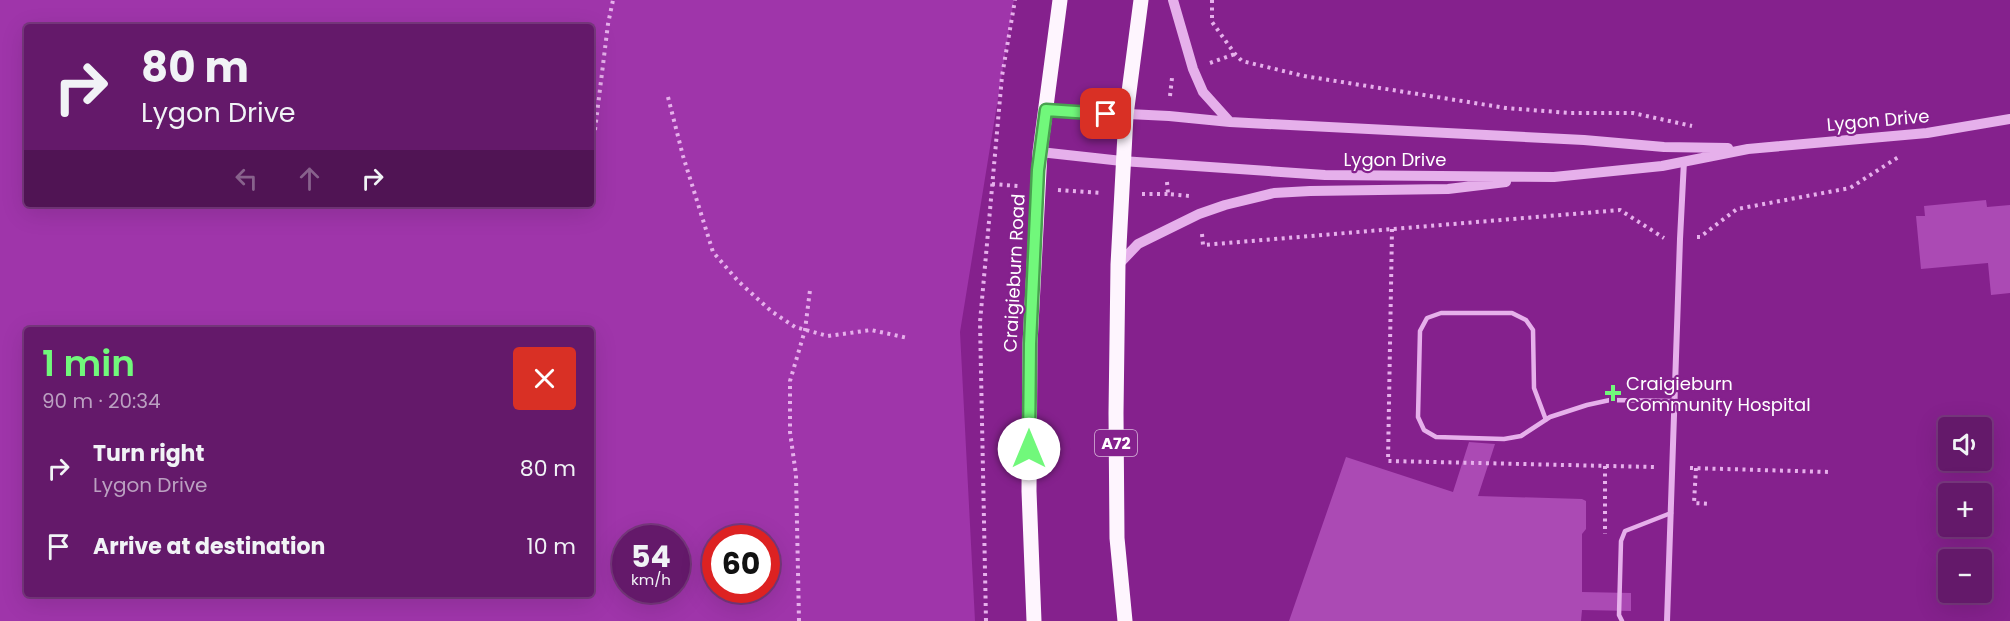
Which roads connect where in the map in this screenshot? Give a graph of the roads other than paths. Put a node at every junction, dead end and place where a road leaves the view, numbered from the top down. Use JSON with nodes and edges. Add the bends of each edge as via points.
{"nodes":[{"id":1,"x":1060,"y":0,"type":"edge"},
{"id":2,"x":1141,"y":0,"type":"edge"},
{"id":3,"x":1173,"y":0,"type":"edge"},
{"id":4,"x":1046,"y":110,"type":"junction"},
{"id":5,"x":1126,"y":115,"type":"junction"},
{"id":6,"x":2010,"y":119,"type":"edge"},
{"id":7,"x":1230,"y":122,"type":"junction"},
{"id":8,"x":1748,"y":149,"type":"junction"},
{"id":9,"x":1040,"y":152,"type":"junction"},
{"id":10,"x":1122,"y":161,"type":"junction"},
{"id":11,"x":1684,"y":161,"type":"junction"},
{"id":12,"x":1554,"y":177,"type":"junction"},
{"id":13,"x":1118,"y":265,"type":"junction"},
{"id":14,"x":1675,"y":401,"type":"junction"},
{"id":15,"x":1546,"y":420,"type":"junction"},
{"id":16,"x":1671,"y":513,"type":"junction"},
{"id":17,"x":1034,"y":621,"type":"edge"},
{"id":18,"x":1125,"y":621,"type":"edge"},
{"id":19,"x":1622,"y":621,"type":"edge"},
{"id":20,"x":1667,"y":621,"type":"edge"}],
"edges":[{"from":1,"to":4,"type":"main road","name":"Craigieburn Road"},
{"from":2,"to":5,"type":"main road","number":"A72"},
{"from":3,"to":7,"type":"street","via":[[1203,92]]},
{"from":4,"to":5,"type":"street","name":"Lygon Drive"},
{"from":4,"to":9,"type":"main road","name":"Craigieburn Road"},
{"from":5,"to":7,"type":"street","name":"Lygon Drive"},
{"from":5,"to":10,"type":"main road","number":"A72"},
{"from":6,"to":8,"type":"street","name":"Lygon Drive","via":[[1938,131]]},
{"from":7,"to":8,"type":"street","name":"Lygon Drive"},
{"from":8,"to":11,"type":"street","name":"Lygon Drive"},
{"from":9,"to":10,"type":"street","name":"Lygon Drive"},
{"from":9,"to":17,"type":"main road","name":"Craigieburn Road","via":[[1030,344],[1029,491]]},
{"from":10,"to":12,"type":"street","name":"Lygon Drive","via":[[1325,175]]},
{"from":10,"to":13,"type":"main road","number":"A72"},
{"from":11,"to":12,"type":"street","name":"Lygon Drive"},
{"from":11,"to":14,"type":"street"},
{"from":12,"to":13,"type":"street","via":[[1448,189],[1274,193],[1199,214],[1138,244]]},
{"from":13,"to":18,"type":"main road","number":"A72","via":[[1118,538]]},
{"from":14,"to":15,"type":"lane","via":[[1610,400]]},
{"from":14,"to":16,"type":"street"},
{"from":15,"to":15,"type":"lane","via":[[1521,436],[1504,439],[1436,437],[1424,430],[1418,417],[1420,331],[1427,318],[1441,314],[1512,313],[1526,320],[1533,330],[1534,388]]},
{"from":16,"to":19,"type":"lane","via":[[1625,531],[1621,541]]},
{"from":16,"to":20,"type":"street"}]}
